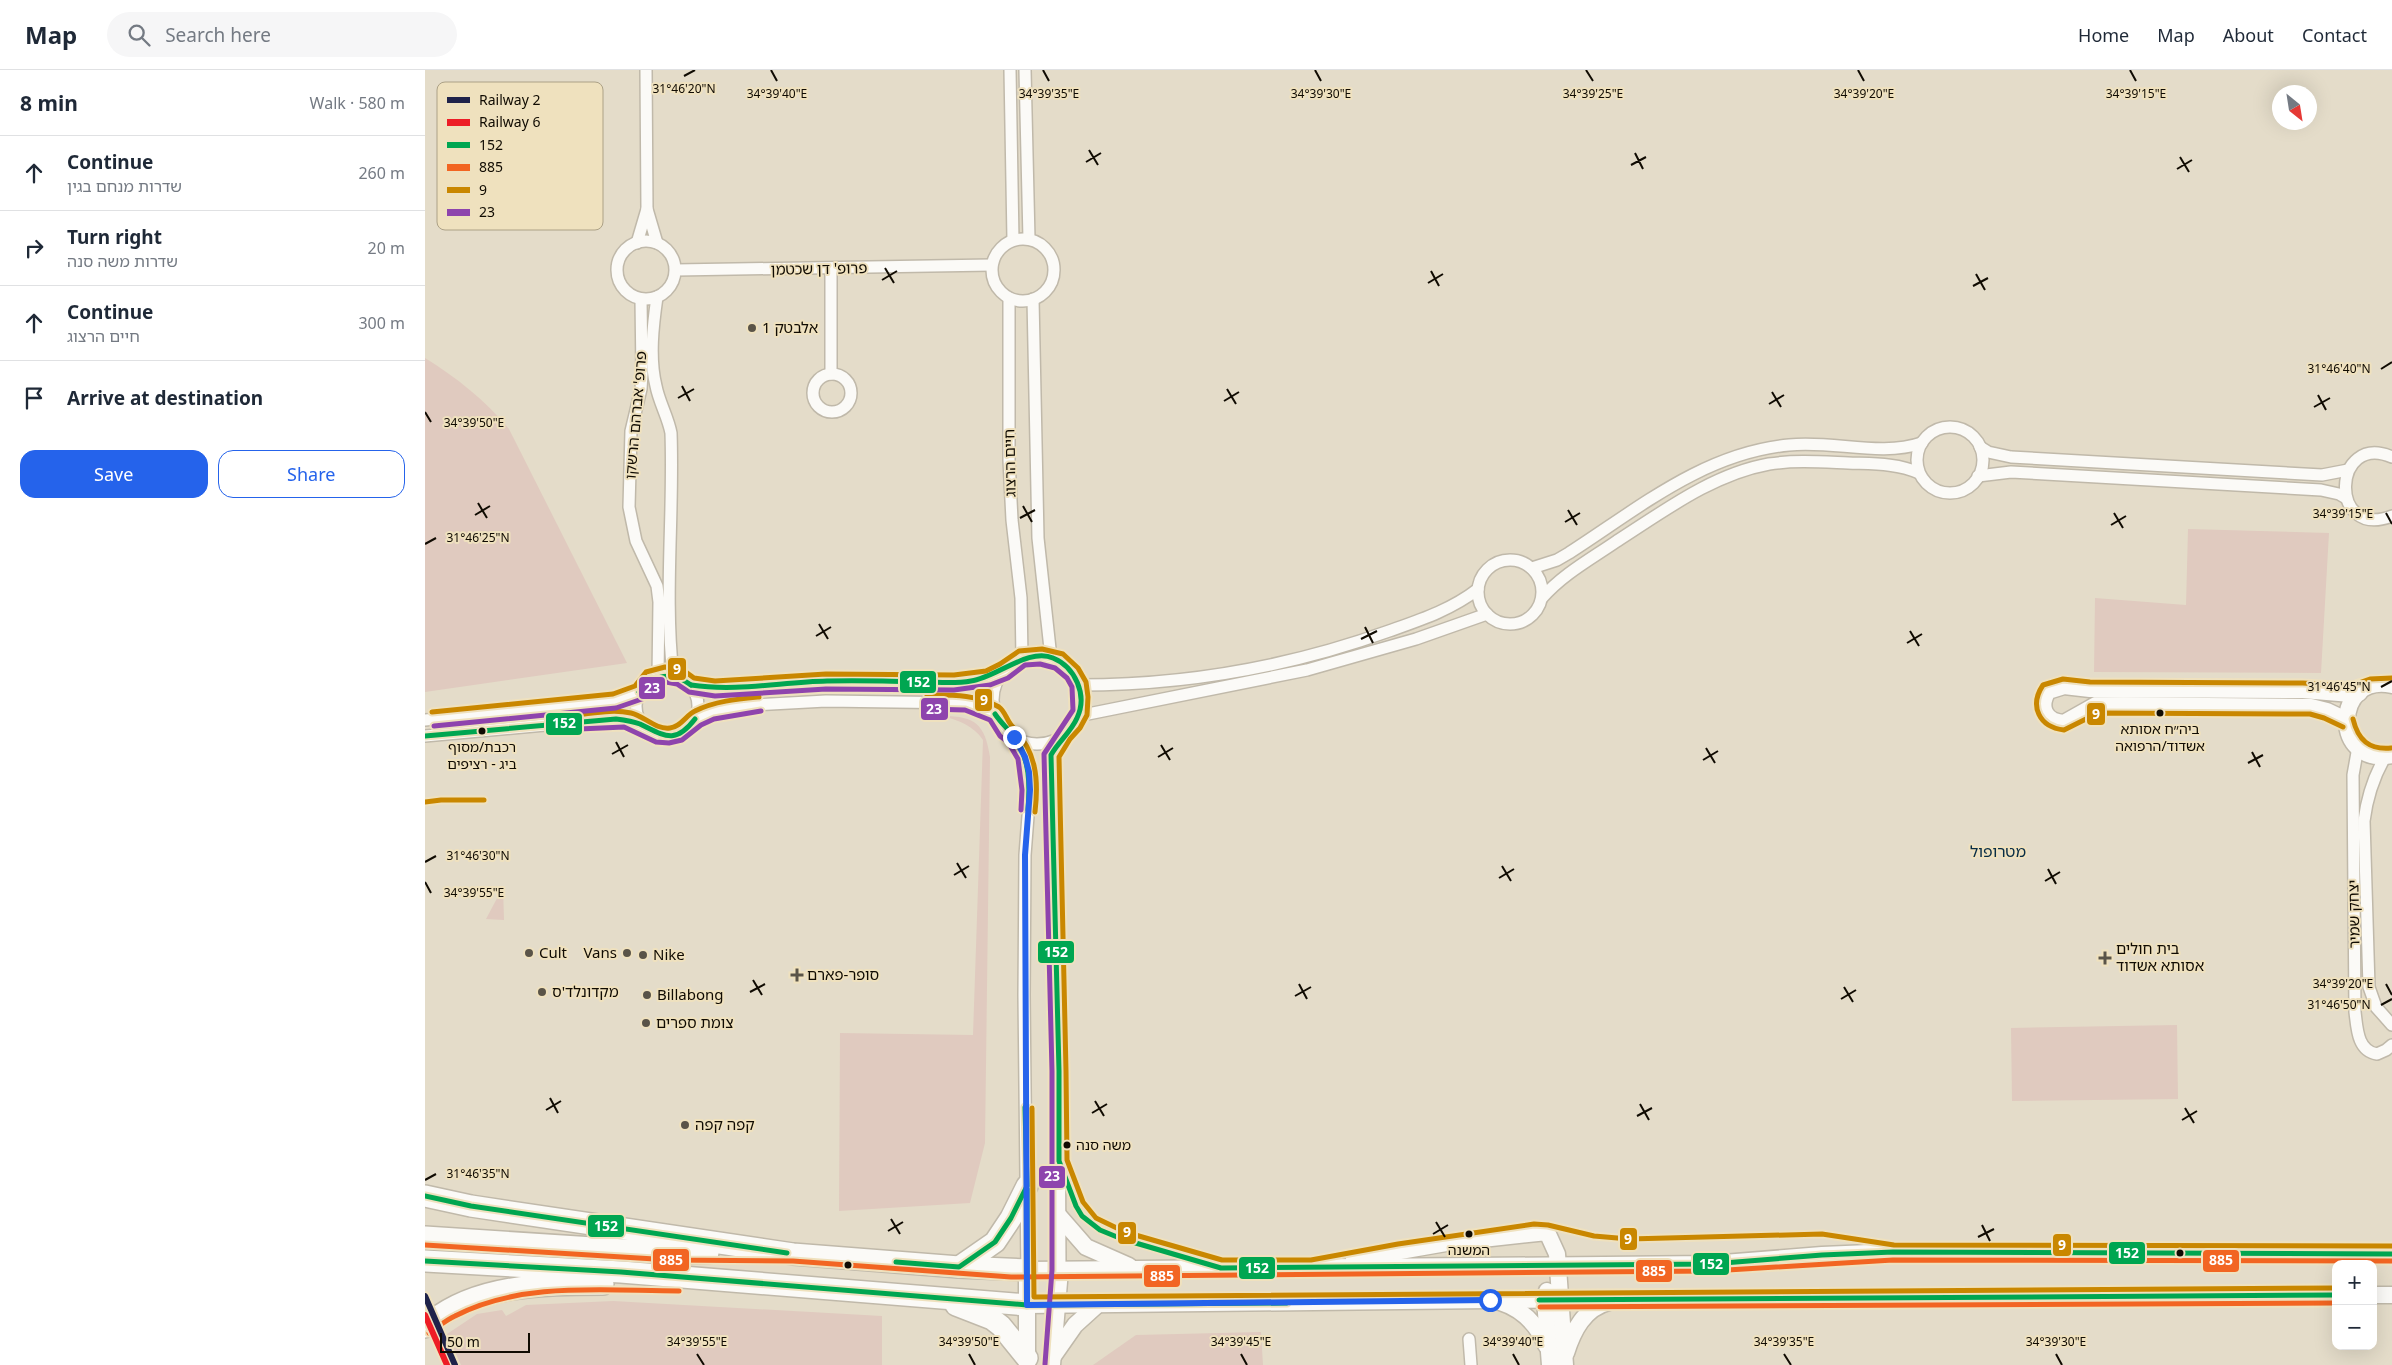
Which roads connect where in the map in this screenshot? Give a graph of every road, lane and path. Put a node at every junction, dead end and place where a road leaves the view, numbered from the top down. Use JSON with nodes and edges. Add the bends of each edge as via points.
{"nodes":[{"id":1,"x":646,"y":70,"type":"edge"},
{"id":2,"x":1010,"y":70,"type":"edge"},
{"id":3,"x":1025,"y":70,"type":"edge"},
{"id":4,"x":647,"y":209,"type":"junction"},
{"id":5,"x":1029,"y":239,"type":"junction"},
{"id":6,"x":1013,"y":240,"type":"junction"},
{"id":7,"x":637,"y":243,"type":"junction"},
{"id":8,"x":657,"y":243,"type":"junction"},
{"id":9,"x":992,"y":265,"type":"junction"},
{"id":10,"x":831,"y":269,"type":"junction"},
{"id":11,"x":676,"y":270,"type":"junction"},
{"id":12,"x":657,"y":297,"type":"junction"},
{"id":13,"x":1009,"y":298,"type":"junction"},
{"id":14,"x":641,"y":299,"type":"junction"},
{"id":15,"x":1033,"y":299,"type":"junction"},
{"id":16,"x":831,"y":374,"type":"dead end"},
{"id":17,"x":1922,"y":443,"type":"junction"},
{"id":18,"x":1980,"y":447,"type":"junction"},
{"id":19,"x":2392,"y":457,"type":"edge"},
{"id":20,"x":2348,"y":470,"type":"junction"},
{"id":21,"x":1919,"y":473,"type":"junction"},
{"id":22,"x":1978,"y":476,"type":"junction"},
{"id":23,"x":2346,"y":498,"type":"junction"},
{"id":24,"x":2392,"y":516,"type":"edge"},
{"id":25,"x":1532,"y":568,"type":"junction"},
{"id":26,"x":1478,"y":590,"type":"junction"},
{"id":27,"x":1542,"y":598,"type":"junction"},
{"id":28,"x":1487,"y":614,"type":"junction"},
{"id":29,"x":1022,"y":658,"type":"junction"},
{"id":30,"x":1051,"y":658,"type":"junction"},
{"id":31,"x":1004,"y":671,"type":"junction"},
{"id":32,"x":673,"y":675,"type":"junction"},
{"id":33,"x":658,"y":676,"type":"junction"},
{"id":34,"x":691,"y":685,"type":"junction"},
{"id":35,"x":1079,"y":685,"type":"junction"},
{"id":36,"x":2392,"y":685,"type":"edge"},
{"id":37,"x":639,"y":692,"type":"junction"},
{"id":38,"x":2359,"y":693,"type":"junction"},
{"id":39,"x":995,"y":714,"type":"junction"},
{"id":40,"x":1078,"y":716,"type":"junction"},
{"id":41,"x":695,"y":719,"type":"junction"},
{"id":42,"x":425,"y":720,"type":"edge"},
{"id":43,"x":2346,"y":720,"type":"junction"},
{"id":44,"x":643,"y":725,"type":"junction"},
{"id":45,"x":1065,"y":734,"type":"junction"},
{"id":46,"x":425,"y":736,"type":"edge"},
{"id":47,"x":1014,"y":737,"type":"junction"},
{"id":48,"x":2358,"y":748,"type":"junction"},
{"id":49,"x":2388,"y":756,"type":"edge"},
{"id":50,"x":2392,"y":1025,"type":"edge"},
{"id":51,"x":2392,"y":1045,"type":"edge"},
{"id":52,"x":1027,"y":1186,"type":"junction"},
{"id":53,"x":425,"y":1196,"type":"edge"},
{"id":54,"x":1059,"y":1216,"type":"junction"},
{"id":55,"x":425,"y":1237,"type":"edge"},
{"id":56,"x":793,"y":1254,"type":"junction"},
{"id":57,"x":2392,"y":1254,"type":"edge"},
{"id":58,"x":425,"y":1261,"type":"edge"},
{"id":59,"x":1557,"y":1265,"type":"junction"},
{"id":60,"x":959,"y":1267,"type":"junction"},
{"id":61,"x":1312,"y":1267,"type":"junction"},
{"id":62,"x":1027,"y":1270,"type":"junction"},
{"id":63,"x":1059,"y":1270,"type":"junction"},
{"id":64,"x":1138,"y":1270,"type":"junction"},
{"id":65,"x":623,"y":1278,"type":"junction"},
{"id":66,"x":2332,"y":1295,"type":"edge"},
{"id":67,"x":2377,"y":1295,"type":"edge"},
{"id":68,"x":2392,"y":1295,"type":"edge"},
{"id":69,"x":935,"y":1296,"type":"junction"},
{"id":70,"x":1490,"y":1300,"type":"junction"},
{"id":71,"x":1552,"y":1300,"type":"junction"},
{"id":72,"x":1613,"y":1300,"type":"junction"},
{"id":73,"x":1027,"y":1305,"type":"junction"},
{"id":74,"x":1058,"y":1305,"type":"junction"},
{"id":75,"x":1096,"y":1306,"type":"junction"},
{"id":76,"x":425,"y":1327,"type":"edge"},
{"id":77,"x":1469,"y":1339,"type":"dead end"},
{"id":78,"x":1053,"y":1361,"type":"edge"},
{"id":79,"x":1557,"y":1361,"type":"edge"},
{"id":80,"x":1027,"y":1362,"type":"edge"},
{"id":81,"x":1471,"y":1365,"type":"edge"}],
"edges":[{"from":1,"to":4,"type":"street"},
{"from":2,"to":6,"type":"street"},
{"from":3,"to":5,"type":"street"},
{"from":4,"to":7,"type":"street"},
{"from":4,"to":8,"type":"street"},
{"from":5,"to":6,"type":"street"},
{"from":5,"to":15,"type":"street","via":[[1045,248],[1054,272],[1047,289]]},
{"from":6,"to":9,"type":"street","via":[[999,250]]},
{"from":7,"to":8,"type":"street"},
{"from":7,"to":14,"type":"street","via":[[622,254],[617,272],[625,290]]},
{"from":8,"to":11,"type":"street","via":[[671,254]]},
{"from":9,"to":10,"type":"street","name":"פרופ' דן שכטמן"},
{"from":9,"to":13,"type":"street","via":[[995,284]]},
{"from":10,"to":11,"type":"street","name":"פרופ' דן שכטמן"},
{"from":10,"to":16,"type":"street"},
{"from":11,"to":12,"type":"street","via":[[671,287]]},
{"from":12,"to":14,"type":"street"},
{"from":12,"to":32,"type":"street","name":"פרופ' אברהם הרשקו","via":[[653,323],[653,368],[671,440],[669,641]]},
{"from":13,"to":15,"type":"street"},
{"from":13,"to":29,"type":"street","name":"חיים הרצוג","via":[[1009,460],[1021,598]]},
{"from":14,"to":33,"type":"street","name":"פרופ' אברהם הרשקו","via":[[642,374],[631,431],[629,508],[635,541],[657,586]]},
{"from":15,"to":30,"type":"street","name":"חיים הרצוג","via":[[1038,538]]},
{"from":17,"to":18,"type":"street","via":[[1933,432],[1956,428],[1973,437]]},
{"from":17,"to":21,"type":"street","via":[[1917,457]]},
{"from":17,"to":25,"type":"street","via":[[1898,448],[1791,444],[1728,458],[1686,478],[1557,560]]},
{"from":18,"to":20,"type":"street","via":[[1999,455],[2021,457],[2322,475]]},
{"from":18,"to":22,"type":"street","via":[[1983,462]]},
{"from":19,"to":20,"type":"street","via":[[2370,454]]},
{"from":20,"to":23,"type":"street","via":[[2344,484]]},
{"from":21,"to":22,"type":"street","via":[[1935,490],[1951,493],[1967,488]]},
{"from":21,"to":27,"type":"street","via":[[1897,466],[1812,461],[1770,464],[1733,474],[1644,524],[1559,580]]},
{"from":22,"to":23,"type":"street","via":[[2011,472],[2282,487],[2326,491]]},
{"from":23,"to":24,"type":"street","via":[[2353,510],[2367,518],[2375,520]]},
{"from":25,"to":26,"type":"street","via":[[1510,559],[1495,564],[1483,574]]},
{"from":25,"to":27,"type":"street","via":[[1541,582]]},
{"from":26,"to":28,"type":"street"},
{"from":26,"to":35,"type":"street","via":[[1441,612],[1313,655],[1154,684]]},
{"from":27,"to":28,"type":"street","via":[[1536,610],[1519,622],[1504,623]]},
{"from":28,"to":40,"type":"street","via":[[1416,639],[1307,670]]},
{"from":29,"to":30,"type":"street"},
{"from":29,"to":31,"type":"street"},
{"from":30,"to":35,"type":"street","via":[[1073,673]]},
{"from":31,"to":34,"type":"street","via":[[979,681],[954,683],[826,681],[715,689]]},
{"from":31,"to":39,"type":"street","via":[[996,684]]},
{"from":32,"to":33,"type":"street"},
{"from":32,"to":34,"type":"street"},
{"from":33,"to":37,"type":"street"},
{"from":34,"to":41,"type":"street","via":[[698,702]]},
{"from":35,"to":40,"type":"street"},
{"from":36,"to":38,"type":"main road","via":[[2372,686]]},
{"from":37,"to":42,"type":"street","via":[[615,701]]},
{"from":37,"to":44,"type":"street","via":[[636,709]]},
{"from":38,"to":43,"type":"main road","via":[[2350,705]]},
{"from":38,"to":43,"type":"main road","via":[[2064,686],[2048,691],[2043,707],[2046,716],[2057,723],[2071,721],[2096,705],[2311,707]]},
{"from":39,"to":41,"type":"street","via":[[966,703],[826,701],[735,706]]},
{"from":39,"to":47,"type":"street"},
{"from":40,"to":45,"type":"street"},
{"from":41,"to":44,"type":"street","via":[[686,730],[673,736],[660,736]]},
{"from":43,"to":48,"type":"main road","via":[[2347,730]]},
{"from":44,"to":46,"type":"street","via":[[610,719]]},
{"from":45,"to":47,"type":"street","via":[[1040,744]]},
{"from":45,"to":54,"type":"street","via":[[1051,755],[1059,1071]]},
{"from":47,"to":52,"type":"street","via":[[1025,757],[1030,790],[1025,865]]},
{"from":48,"to":49,"type":"main road","via":[[2366,753]]},
{"from":48,"to":51,"type":"street","name":"יצחק שמיר","via":[[2353,775],[2355,1012],[2359,1037],[2366,1049],[2377,1054]]},
{"from":49,"to":50,"type":"street","name":"יצחק שמיר","via":[[2371,786],[2364,820],[2371,998]]},
{"from":52,"to":60,"type":"highway","via":[[995,1242]]},
{"from":52,"to":62,"type":"street"},
{"from":53,"to":56,"type":"highway","via":[[471,1206]]},
{"from":54,"to":63,"type":"street"},
{"from":54,"to":64,"type":"main road","via":[[1076,1238],[1093,1252]]},
{"from":55,"to":56,"type":"highway","via":[[671,1253]]},
{"from":56,"to":60,"type":"highway"},
{"from":57,"to":59,"type":"main road","via":[[1893,1252],[1711,1264]]},
{"from":58,"to":65,"type":"highway"},
{"from":59,"to":61,"type":"main road"},
{"from":59,"to":61,"type":"main road","via":[[1552,1239],[1547,1232],[1541,1232],[1446,1243]]},
{"from":59,"to":71,"type":"main road","via":[[1551,1277]]},
{"from":60,"to":62,"type":"highway"},
{"from":61,"to":64,"type":"main road"},
{"from":62,"to":63,"type":"main road"},
{"from":62,"to":73,"type":"main road"},
{"from":63,"to":64,"type":"main road"},
{"from":63,"to":74,"type":"main road"},
{"from":65,"to":69,"type":"highway","via":[[773,1284]]},
{"from":65,"to":76,"type":"highway","via":[[485,1294],[459,1303]]},
{"from":66,"to":72,"type":"main road"},
{"from":67,"to":68,"type":"main road"},
{"from":69,"to":73,"type":"highway"},
{"from":69,"to":80,"type":"highway","via":[[1001,1326]]},
{"from":70,"to":71,"type":"main road"},
{"from":70,"to":75,"type":"main road"},
{"from":70,"to":79,"type":"main road","via":[[1513,1307],[1531,1320]]},
{"from":71,"to":72,"type":"main road"},
{"from":71,"to":79,"type":"main road"},
{"from":72,"to":79,"type":"main road","via":[[1595,1307],[1585,1316]]},
{"from":73,"to":74,"type":"main road"},
{"from":73,"to":80,"type":"main road"},
{"from":74,"to":75,"type":"main road"},
{"from":74,"to":78,"type":"main road"},
{"from":75,"to":78,"type":"main road","via":[[1075,1325]]},
{"from":77,"to":81,"type":"street"}]}
